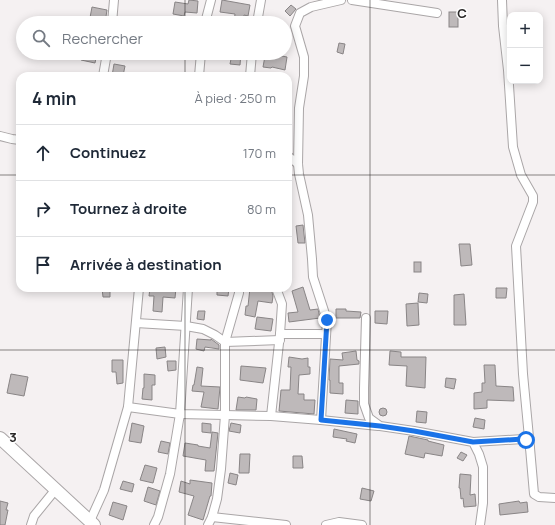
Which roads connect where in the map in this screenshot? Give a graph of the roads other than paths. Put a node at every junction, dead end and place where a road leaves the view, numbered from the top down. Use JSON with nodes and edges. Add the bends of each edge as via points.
{"nodes":[{"id":1,"x":114,"y":0,"type":"edge"},
{"id":2,"x":211,"y":0,"type":"edge"},
{"id":3,"x":262,"y":0,"type":"edge"},
{"id":4,"x":341,"y":0,"type":"edge"},
{"id":5,"x":352,"y":0,"type":"edge"},
{"id":6,"x":502,"y":0,"type":"edge"},
{"id":7,"x":437,"y":13,"type":"dead end"},
{"id":8,"x":113,"y":16,"type":"edge"},
{"id":9,"x":207,"y":16,"type":"edge"},
{"id":10,"x":259,"y":16,"type":"edge"},
{"id":11,"x":106,"y":60,"type":"edge"},
{"id":12,"x":200,"y":60,"type":"edge"},
{"id":13,"x":251,"y":60,"type":"edge"},
{"id":14,"x":104,"y":72,"type":"edge"},
{"id":15,"x":199,"y":72,"type":"edge"},
{"id":16,"x":250,"y":72,"type":"edge"},
{"id":17,"x":0,"y":136,"type":"edge"},
{"id":18,"x":16,"y":140,"type":"edge"},
{"id":19,"x":292,"y":159,"type":"edge"},
{"id":20,"x":298,"y":164,"type":"junction"},
{"id":21,"x":139,"y":292,"type":"edge"},
{"id":22,"x":188,"y":292,"type":"edge"},
{"id":23,"x":238,"y":292,"type":"edge"},
{"id":24,"x":278,"y":292,"type":"edge"},
{"id":25,"x":366,"y":318,"type":"dead end"},
{"id":26,"x":136,"y":323,"type":"junction"},
{"id":27,"x":186,"y":326,"type":"junction"},
{"id":28,"x":326,"y":334,"type":"junction"},
{"id":29,"x":280,"y":337,"type":"junction"},
{"id":30,"x":225,"y":342,"type":"junction"},
{"id":31,"x":128,"y":407,"type":"junction"},
{"id":32,"x":180,"y":414,"type":"junction"},
{"id":33,"x":225,"y":415,"type":"junction"},
{"id":34,"x":271,"y":416,"type":"junction"},
{"id":35,"x":321,"y":420,"type":"junction"},
{"id":36,"x":380,"y":426,"type":"junction"},
{"id":37,"x":0,"y":438,"type":"edge"},
{"id":38,"x":473,"y":442,"type":"junction"},
{"id":39,"x":530,"y":448,"type":"junction"},
{"id":40,"x":56,"y":489,"type":"junction"},
{"id":41,"x":555,"y":498,"type":"edge"},
{"id":42,"x":212,"y":517,"type":"junction"},
{"id":43,"x":92,"y":523,"type":"edge"},
{"id":44,"x":31,"y":525,"type":"edge"},
{"id":45,"x":154,"y":525,"type":"edge"},
{"id":46,"x":208,"y":525,"type":"edge"},
{"id":47,"x":286,"y":525,"type":"edge"},
{"id":48,"x":326,"y":525,"type":"edge"},
{"id":49,"x":362,"y":525,"type":"edge"},
{"id":50,"x":480,"y":525,"type":"edge"}],
"edges":[{"from":1,"to":8,"type":"street"},
{"from":2,"to":9,"type":"street"},
{"from":3,"to":10,"type":"street"},
{"from":4,"to":20,"type":"street","via":[[300,12],[295,26],[304,57],[299,108]]},
{"from":5,"to":7,"type":"street"},
{"from":6,"to":39,"type":"street","via":[[513,147],[521,175],[533,196],[516,246]]},
{"from":11,"to":14,"type":"street"},
{"from":12,"to":15,"type":"street"},
{"from":13,"to":16,"type":"street"},
{"from":17,"to":18,"type":"street"},
{"from":19,"to":20,"type":"street"},
{"from":20,"to":28,"type":"street","via":[[308,215],[313,278],[327,320]]},
{"from":21,"to":26,"type":"street"},
{"from":22,"to":27,"type":"street"},
{"from":23,"to":30,"type":"street"},
{"from":24,"to":29,"type":"street","via":[[282,304]]},
{"from":25,"to":36,"type":"street","via":[[364,404],[369,418]]},
{"from":26,"to":27,"type":"street"},
{"from":26,"to":31,"type":"street"},
{"from":27,"to":30,"type":"street","via":[[203,329]]},
{"from":27,"to":32,"type":"street"},
{"from":28,"to":29,"type":"street"},
{"from":28,"to":35,"type":"street"},
{"from":29,"to":30,"type":"street"},
{"from":29,"to":34,"type":"street"},
{"from":30,"to":33,"type":"street"},
{"from":31,"to":32,"type":"street"},
{"from":31,"to":43,"type":"street"},
{"from":32,"to":33,"type":"street"},
{"from":32,"to":45,"type":"street","via":[[170,474]]},
{"from":33,"to":34,"type":"street"},
{"from":33,"to":42,"type":"street","via":[[221,469]]},
{"from":34,"to":35,"type":"street"},
{"from":35,"to":36,"type":"street"},
{"from":36,"to":38,"type":"street"},
{"from":37,"to":40,"type":"main road"},
{"from":38,"to":39,"type":"street","via":[[523,439]]},
{"from":38,"to":50,"type":"street","via":[[483,467]]},
{"from":39,"to":41,"type":"street","via":[[534,494],[539,497]]},
{"from":40,"to":43,"type":"main road"},
{"from":40,"to":44,"type":"street","via":[[34,516]]},
{"from":42,"to":46,"type":"street"},
{"from":42,"to":47,"type":"street"},
{"from":48,"to":49,"type":"street","via":[[339,522]]}]}
